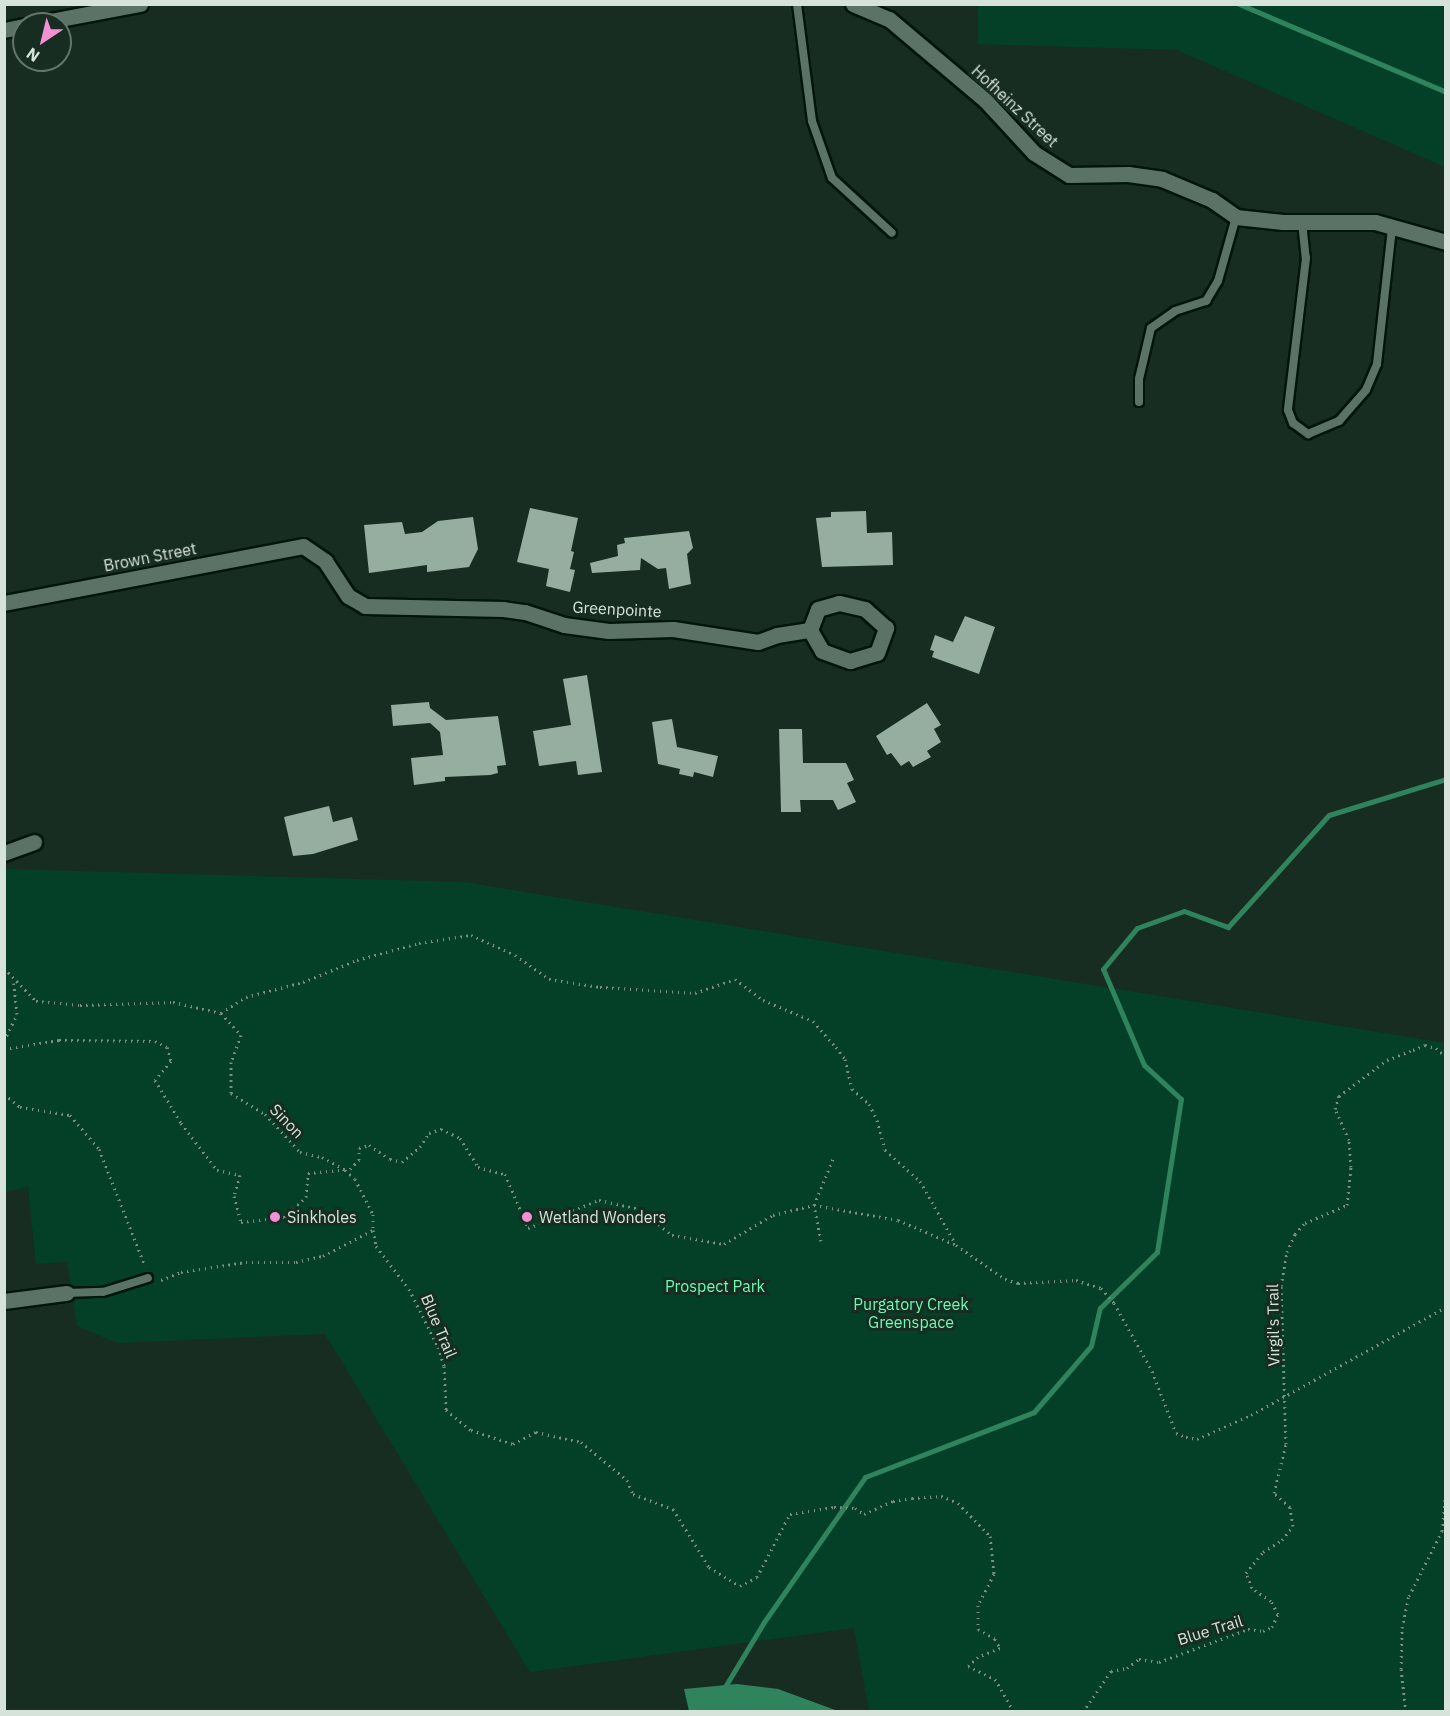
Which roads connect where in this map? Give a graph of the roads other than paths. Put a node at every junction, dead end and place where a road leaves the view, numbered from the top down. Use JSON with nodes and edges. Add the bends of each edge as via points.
{"nodes":[{"id":1,"x":140,"y":4,"type":"edge"},
{"id":2,"x":797,"y":4,"type":"edge"},
{"id":3,"x":853,"y":4,"type":"edge"},
{"id":4,"x":72,"y":17,"type":"edge"},
{"id":5,"x":1236,"y":217,"type":"junction"},
{"id":6,"x":1302,"y":222,"type":"junction"},
{"id":7,"x":1392,"y":228,"type":"junction"},
{"id":8,"x":892,"y":233,"type":"dead end"},
{"id":9,"x":1446,"y":242,"type":"edge"},
{"id":10,"x":1139,"y":402,"type":"dead end"},
{"id":11,"x":303,"y":546,"type":"joint"},
{"id":12,"x":4,"y":603,"type":"edge"},
{"id":13,"x":810,"y":630,"type":"junction"},
{"id":14,"x":34,"y":842,"type":"dead end"},
{"id":15,"x":4,"y":853,"type":"edge"},
{"id":16,"x":148,"y":1278,"type":"road end"},
{"id":17,"x":66,"y":1293,"type":"joint"},
{"id":18,"x":4,"y":1301,"type":"edge"}],
"edges":[{"from":1,"to":4,"type":"street"},
{"from":2,"to":8,"type":"lane","via":[[812,121],[832,178]]},
{"from":3,"to":5,"type":"street","name":"Hofheinz Street","via":[[889,19],[985,100],[1034,153],[1069,175],[1128,174],[1161,179],[1212,200]]},
{"from":5,"to":6,"type":"street"},
{"from":5,"to":10,"type":"lane","via":[[1218,281],[1206,301],[1175,311],[1151,328],[1139,379]]},
{"from":6,"to":7,"type":"street","via":[[1375,222]]},
{"from":6,"to":7,"type":"lane","via":[[1306,258],[1288,410],[1293,423],[1308,434],[1339,421],[1366,390],[1377,364]]},
{"from":7,"to":9,"type":"street"},
{"from":11,"to":12,"type":"street","name":"Brown Street"},
{"from":11,"to":13,"type":"street","name":"Greenpointe","via":[[325,561],[348,596],[365,606],[502,609],[564,625],[609,631],[673,629],[758,642]]},
{"from":13,"to":13,"type":"street","via":[[822,651],[850,661],[877,653],[886,628],[865,609],[839,603],[818,609]]},
{"from":14,"to":15,"type":"street"},
{"from":16,"to":17,"type":"lane","via":[[103,1292]]},
{"from":17,"to":18,"type":"street"}]}
